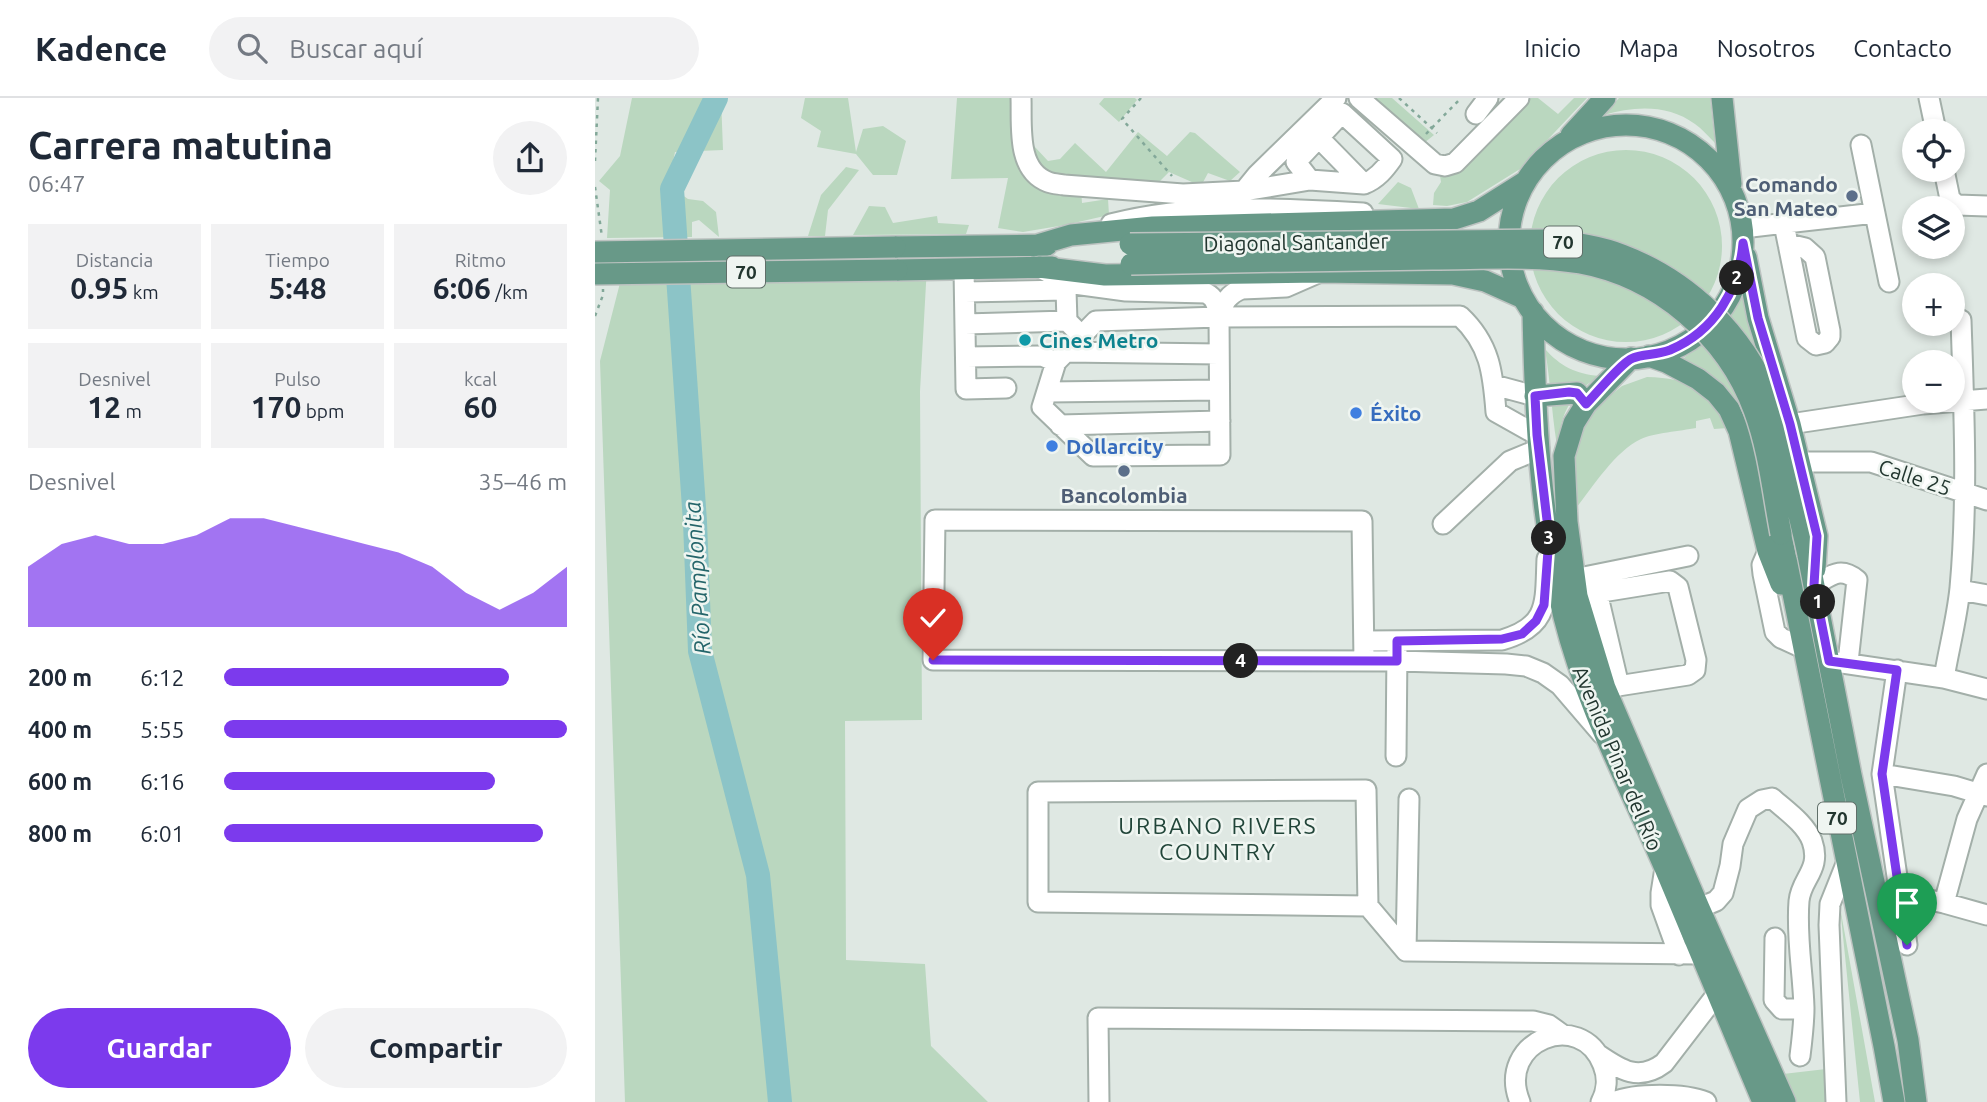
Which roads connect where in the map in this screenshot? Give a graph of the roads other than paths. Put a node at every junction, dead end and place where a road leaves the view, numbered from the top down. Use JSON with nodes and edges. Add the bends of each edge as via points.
{"nodes":[{"id":1,"x":1021,"y":98,"type":"edge"},
{"id":2,"x":1336,"y":98,"type":"edge"},
{"id":3,"x":1359,"y":98,"type":"edge"},
{"id":4,"x":1488,"y":98,"type":"edge"},
{"id":5,"x":1519,"y":98,"type":"edge"},
{"id":6,"x":1605,"y":98,"type":"edge"},
{"id":7,"x":1722,"y":98,"type":"edge"},
{"id":8,"x":1929,"y":98,"type":"edge"},
{"id":9,"x":1476,"y":114,"type":"dead end"},
{"id":10,"x":1933,"y":119,"type":"edge"},
{"id":11,"x":1318,"y":137,"type":"junction"},
{"id":12,"x":1563,"y":144,"type":"junction"},
{"id":13,"x":1861,"y":145,"type":"dead end"},
{"id":14,"x":1310,"y":180,"type":"junction"},
{"id":15,"x":1526,"y":181,"type":"junction"},
{"id":16,"x":1946,"y":182,"type":"edge"},
{"id":17,"x":1364,"y":184,"type":"junction"},
{"id":18,"x":1732,"y":190,"type":"junction"},
{"id":19,"x":1242,"y":200,"type":"junction"},
{"id":20,"x":1987,"y":205,"type":"edge"},
{"id":21,"x":1875,"y":214,"type":"junction"},
{"id":22,"x":1412,"y":221,"type":"junction"},
{"id":23,"x":1784,"y":223,"type":"junction"},
{"id":24,"x":1071,"y":235,"type":"junction"},
{"id":25,"x":1743,"y":235,"type":"junction"},
{"id":26,"x":1788,"y":244,"type":"dead end"},
{"id":27,"x":1034,"y":246,"type":"junction"},
{"id":28,"x":595,"y":252,"type":"edge"},
{"id":29,"x":1130,"y":254,"type":"junction"},
{"id":30,"x":1039,"y":267,"type":"junction"},
{"id":31,"x":964,"y":269,"type":"junction"},
{"id":32,"x":1319,"y":272,"type":"junction"},
{"id":33,"x":595,"y":274,"type":"edge"},
{"id":34,"x":1889,"y":282,"type":"dead end"},
{"id":35,"x":965,"y":292,"type":"junction"},
{"id":36,"x":1528,"y":305,"type":"junction"},
{"id":37,"x":1219,"y":317,"type":"junction"},
{"id":38,"x":1067,"y":321,"type":"junction"},
{"id":39,"x":965,"y":324,"type":"junction"},
{"id":40,"x":1082,"y":335,"type":"junction"},
{"id":41,"x":1219,"y":354,"type":"junction"},
{"id":42,"x":965,"y":357,"type":"junction"},
{"id":43,"x":1061,"y":357,"type":"junction"},
{"id":44,"x":1640,"y":357,"type":"junction"},
{"id":45,"x":1494,"y":385,"type":"junction"},
{"id":46,"x":1006,"y":388,"type":"dead end"},
{"id":47,"x":1219,"y":390,"type":"junction"},
{"id":48,"x":1047,"y":392,"type":"junction"},
{"id":49,"x":1535,"y":396,"type":"junction"},
{"id":50,"x":1987,"y":399,"type":"edge"},
{"id":51,"x":1965,"y":402,"type":"edge"},
{"id":52,"x":1586,"y":404,"type":"junction"},
{"id":53,"x":1902,"y":407,"type":"edge"},
{"id":54,"x":1964,"y":413,"type":"edge"},
{"id":55,"x":1220,"y":421,"type":"junction"},
{"id":56,"x":1790,"y":424,"type":"junction"},
{"id":57,"x":1060,"y":425,"type":"junction"},
{"id":58,"x":1538,"y":442,"type":"junction"},
{"id":59,"x":1799,"y":462,"type":"junction"},
{"id":60,"x":1964,"y":493,"type":"junction"},
{"id":61,"x":1987,"y":500,"type":"edge"},
{"id":62,"x":1443,"y":524,"type":"dead end"},
{"id":63,"x":1549,"y":537,"type":"junction"},
{"id":64,"x":1774,"y":543,"type":"junction"},
{"id":65,"x":1688,"y":556,"type":"dead end"},
{"id":66,"x":1814,"y":585,"type":"junction"},
{"id":67,"x":1583,"y":589,"type":"junction"},
{"id":68,"x":1960,"y":590,"type":"junction"},
{"id":69,"x":1987,"y":595,"type":"edge"},
{"id":70,"x":1364,"y":640,"type":"junction"},
{"id":71,"x":1397,"y":641,"type":"junction"},
{"id":72,"x":1803,"y":648,"type":"junction"},
{"id":73,"x":1364,"y":661,"type":"junction"},
{"id":74,"x":1397,"y":661,"type":"junction"},
{"id":75,"x":1838,"y":662,"type":"junction"},
{"id":76,"x":1897,"y":670,"type":"junction"},
{"id":77,"x":1944,"y":678,"type":"junction"},
{"id":78,"x":1612,"y":687,"type":"junction"},
{"id":79,"x":1987,"y":689,"type":"edge"},
{"id":80,"x":1607,"y":740,"type":"junction"},
{"id":81,"x":1396,"y":756,"type":"dead end"},
{"id":82,"x":1882,"y":774,"type":"junction"},
{"id":83,"x":1987,"y":774,"type":"edge"},
{"id":84,"x":1982,"y":795,"type":"edge"},
{"id":85,"x":1409,"y":799,"type":"dead end"},
{"id":86,"x":1846,"y":864,"type":"junction"},
{"id":87,"x":1900,"y":894,"type":"junction"},
{"id":88,"x":1944,"y":903,"type":"junction"},
{"id":89,"x":1368,"y":906,"type":"junction"},
{"id":90,"x":1699,"y":908,"type":"junction"},
{"id":91,"x":1987,"y":915,"type":"edge"},
{"id":92,"x":1797,"y":920,"type":"junction"},
{"id":93,"x":1829,"y":925,"type":"junction"},
{"id":94,"x":1775,"y":938,"type":"dead end"},
{"id":95,"x":1907,"y":945,"type":"dead end"},
{"id":96,"x":1406,"y":951,"type":"junction"},
{"id":97,"x":1690,"y":955,"type":"junction"},
{"id":98,"x":1717,"y":993,"type":"junction"},
{"id":99,"x":1804,"y":1009,"type":"junction"},
{"id":100,"x":1563,"y":1035,"type":"junction"},
{"id":101,"x":1598,"y":1054,"type":"junction"},
{"id":102,"x":1800,"y":1056,"type":"dead end"},
{"id":103,"x":1099,"y":1102,"type":"edge"},
{"id":104,"x":1520,"y":1102,"type":"edge"},
{"id":105,"x":1612,"y":1102,"type":"edge"},
{"id":106,"x":1706,"y":1102,"type":"edge"},
{"id":107,"x":1763,"y":1102,"type":"edge"},
{"id":108,"x":1785,"y":1102,"type":"edge"},
{"id":109,"x":1836,"y":1102,"type":"edge"},
{"id":110,"x":1894,"y":1102,"type":"edge"},
{"id":111,"x":1916,"y":1102,"type":"edge"}],
"edges":[{"from":1,"to":19,"type":"street","via":[[1023,153],[1034,173],[1046,182]]},
{"from":2,"to":19,"type":"street","via":[[1257,175]]},
{"from":3,"to":5,"type":"street","via":[[1435,164],[1445,166],[1455,163]]},
{"from":4,"to":9,"type":"street"},
{"from":6,"to":12,"type":"main road"},
{"from":7,"to":18,"type":"main road"},
{"from":8,"to":10,"type":"street"},
{"from":11,"to":14,"type":"street","via":[[1296,162]]},
{"from":11,"to":17,"type":"street"},
{"from":11,"to":17,"type":"street","via":[[1342,113],[1392,159]]},
{"from":12,"to":15,"type":"main road"},
{"from":12,"to":18,"type":"main road","via":[[1602,127],[1658,129],[1696,147]]},
{"from":13,"to":21,"type":"street"},
{"from":14,"to":17,"type":"street"},
{"from":14,"to":19,"type":"street"},
{"from":15,"to":22,"type":"main road","via":[[1470,215]]},
{"from":15,"to":36,"type":"main road","via":[[1512,215],[1509,239],[1511,264]]},
{"from":16,"to":20,"type":"street","via":[[1950,199],[1957,205]]},
{"from":18,"to":25,"type":"main road"},
{"from":19,"to":22,"type":"street"},
{"from":19,"to":24,"type":"street"},
{"from":21,"to":23,"type":"street"},
{"from":21,"to":34,"type":"street"},
{"from":22,"to":24,"type":"main road","via":[[1202,225]]},
{"from":23,"to":25,"type":"street"},
{"from":23,"to":26,"type":"street"},
{"from":24,"to":27,"type":"main road"},
{"from":25,"to":44,"type":"main road","via":[[1736,282],[1718,313],[1682,344]]},
{"from":25,"to":56,"type":"main road","via":[[1758,318]]},
{"from":27,"to":28,"type":"main road","name":"Diagonal Santander","number":"70","bridge":true},
{"from":27,"to":29,"type":"main road","name":"Diagonal Santander","number":"70"},
{"from":29,"to":30,"type":"main road","name":"Diagonal Santander","number":"70"},
{"from":29,"to":64,"type":"main road","name":"Diagonal Santander","number":"70","bridge":true,"via":[[1548,259],[1581,263],[1634,280],[1685,312],[1738,377],[1764,441]]},
{"from":29,"to":66,"type":"main road","name":"Diagonal Santander","number":"70","bridge":true,"via":[[1550,240],[1588,245],[1647,266],[1699,300],[1754,368],[1780,438]]},
{"from":30,"to":31,"type":"main road","name":"Diagonal Santander","number":"70"},
{"from":30,"to":32,"type":"main road","via":[[1105,275]]},
{"from":30,"to":37,"type":"street","via":[[1067,283],[1126,291],[1206,293],[1215,300]]},
{"from":31,"to":33,"type":"main road","name":"Diagonal Santander","number":"70","bridge":true},
{"from":31,"to":35,"type":"street"},
{"from":32,"to":36,"type":"main road","via":[[1465,275]]},
{"from":32,"to":37,"type":"street","via":[[1286,287],[1236,291],[1222,306]]},
{"from":35,"to":38,"type":"street","via":[[1066,290]]},
{"from":35,"to":39,"type":"street"},
{"from":36,"to":44,"type":"main road","via":[[1548,329],[1576,347],[1608,357]]},
{"from":36,"to":49,"type":"main road","name":"Avenida Pinar del Río"},
{"from":37,"to":40,"type":"street","via":[[1096,321]]},
{"from":37,"to":41,"type":"street"},
{"from":37,"to":45,"type":"street","via":[[1460,316],[1483,344]]},
{"from":38,"to":39,"type":"street"},
{"from":38,"to":40,"type":"street"},
{"from":39,"to":42,"type":"street"},
{"from":40,"to":43,"type":"street"},
{"from":41,"to":43,"type":"street"},
{"from":41,"to":47,"type":"street"},
{"from":42,"to":43,"type":"street"},
{"from":42,"to":46,"type":"street","via":[[966,389]]},
{"from":43,"to":48,"type":"street"},
{"from":44,"to":52,"type":"main road","name":"Avenida Pinar del Río"},
{"from":44,"to":64,"type":"main road","via":[[1666,362],[1698,379],[1729,410]]},
{"from":45,"to":49,"type":"street"},
{"from":45,"to":58,"type":"street","via":[[1496,412]]},
{"from":47,"to":48,"type":"street"},
{"from":47,"to":55,"type":"street"},
{"from":48,"to":57,"type":"street","via":[[1042,407]]},
{"from":49,"to":52,"type":"main road","via":[[1577,393]]},
{"from":49,"to":58,"type":"main road","name":"Avenida Pinar del Río"},
{"from":50,"to":51,"type":"street"},
{"from":52,"to":67,"type":"main road","name":"Avenida Pinar del Río","via":[[1574,423],[1565,456],[1567,522]]},
{"from":53,"to":56,"type":"street"},
{"from":54,"to":60,"type":"street"},
{"from":55,"to":57,"type":"street"},
{"from":55,"to":57,"type":"street","via":[[1220,455],[1093,456]]},
{"from":56,"to":59,"type":"main road"},
{"from":58,"to":62,"type":"street","via":[[1510,461]]},
{"from":58,"to":63,"type":"main road","name":"Avenida Pinar del Río"},
{"from":59,"to":60,"type":"street","name":"Calle 25","via":[[1871,462]]},
{"from":59,"to":66,"type":"main road","via":[[1817,536]]},
{"from":60,"to":61,"type":"street","name":"Calle 25"},
{"from":60,"to":68,"type":"street"},
{"from":63,"to":71,"type":"street","via":[[1544,605],[1522,634],[1502,639]]},
{"from":63,"to":80,"type":"main road","name":"Avenida Pinar del Río","via":[[1575,657]]},
{"from":64,"to":72,"type":"main road","number":"70"},
{"from":64,"to":72,"type":"street","via":[[1762,565],[1775,632]]},
{"from":65,"to":67,"type":"street"},
{"from":66,"to":75,"type":"main road","number":"70"},
{"from":66,"to":75,"type":"street","via":[[1839,572],[1857,580]]},
{"from":67,"to":78,"type":"main road","name":"Avenida Pinar del Río"},
{"from":67,"to":78,"type":"street","via":[[1670,581],[1678,587],[1695,670]]},
{"from":68,"to":69,"type":"street"},
{"from":68,"to":77,"type":"street"},
{"from":70,"to":71,"type":"street"},
{"from":70,"to":73,"type":"street"},
{"from":70,"to":73,"type":"street","via":[[1362,521],[935,520],[933,660]]},
{"from":71,"to":74,"type":"street"},
{"from":72,"to":86,"type":"main road","number":"70"},
{"from":73,"to":74,"type":"street"},
{"from":74,"to":80,"type":"street","via":[[1526,666],[1560,685]]},
{"from":74,"to":81,"type":"street"},
{"from":75,"to":76,"type":"street"},
{"from":75,"to":111,"type":"main road","number":"70","via":[[1851,775],[1908,1040]]},
{"from":76,"to":77,"type":"street"},
{"from":76,"to":82,"type":"street"},
{"from":77,"to":79,"type":"street"},
{"from":78,"to":90,"type":"main road","name":"Avenida Pinar del Río"},
{"from":80,"to":97,"type":"main road","name":"Avenida Pinar del Río","via":[[1665,868]]},
{"from":82,"to":84,"type":"street"},
{"from":82,"to":87,"type":"street"},
{"from":83,"to":84,"type":"street"},
{"from":84,"to":88,"type":"street","via":[[1967,819]]},
{"from":85,"to":96,"type":"street"},
{"from":86,"to":93,"type":"street","via":[[1830,904]]},
{"from":86,"to":110,"type":"main road","number":"70"},
{"from":87,"to":88,"type":"street"},
{"from":87,"to":95,"type":"street"},
{"from":88,"to":91,"type":"street"},
{"from":89,"to":89,"type":"street","via":[[1366,790],[1038,792],[1038,902]]},
{"from":89,"to":96,"type":"street"},
{"from":90,"to":92,"type":"street","via":[[1723,893],[1733,844],[1748,809],[1772,798],[1812,840],[1815,859],[1800,894]]},
{"from":90,"to":108,"type":"main road","name":"Avenida Pinar del Río"},
{"from":92,"to":93,"type":"street"},
{"from":92,"to":99,"type":"street"},
{"from":93,"to":109,"type":"street"},
{"from":94,"to":99,"type":"street","via":[[1775,1000],[1782,1009]]},
{"from":96,"to":97,"type":"street"},
{"from":97,"to":98,"type":"main road","name":"Avenida Pinar del Río"},
{"from":98,"to":101,"type":"street","via":[[1655,1069],[1629,1072]]},
{"from":98,"to":107,"type":"main road","name":"Avenida Pinar del Río"},
{"from":99,"to":102,"type":"street"},
{"from":100,"to":101,"type":"street","via":[[1577,1037]]},
{"from":100,"to":103,"type":"street","via":[[1533,1021],[1098,1018]]},
{"from":100,"to":104,"type":"street","via":[[1549,1036],[1525,1051],[1515,1077]]},
{"from":101,"to":105,"type":"street"},
{"from":105,"to":106,"type":"street","via":[[1656,1095]]}]}
